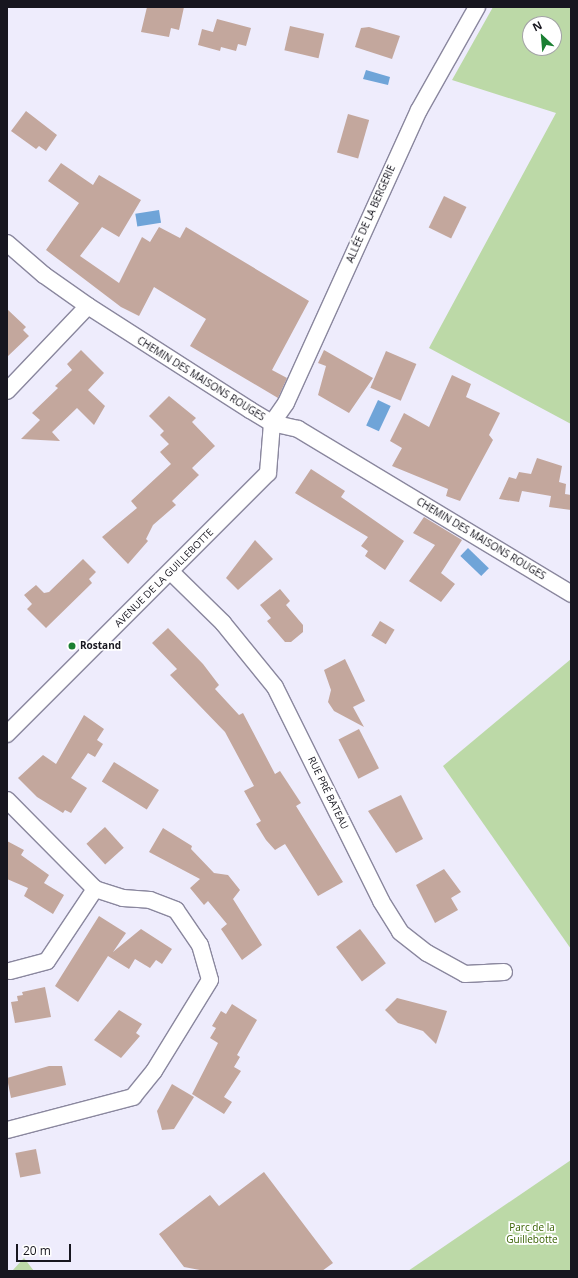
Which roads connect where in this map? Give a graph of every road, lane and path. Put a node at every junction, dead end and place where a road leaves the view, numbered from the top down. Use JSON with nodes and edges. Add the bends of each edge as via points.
{"nodes":[{"id":1,"x":477,"y":7,"type":"edge"},
{"id":2,"x":7,"y":243,"type":"edge"},
{"id":3,"x":88,"y":306,"type":"junction"},
{"id":4,"x":7,"y":391,"type":"edge"},
{"id":5,"x":272,"y":423,"type":"junction"},
{"id":6,"x":171,"y":572,"type":"junction"},
{"id":7,"x":571,"y":594,"type":"edge"},
{"id":8,"x":7,"y":734,"type":"edge"},
{"id":9,"x":7,"y":800,"type":"edge"},
{"id":10,"x":95,"y":889,"type":"junction"},
{"id":11,"x":10,"y":971,"type":"dead end"},
{"id":12,"x":504,"y":972,"type":"dead end"},
{"id":13,"x":7,"y":1130,"type":"edge"}],
"edges":[{"from":1,"to":5,"type":"street","name":"ALLÉE DE LA BERGERIE","via":[[420,110],[286,403]]},
{"from":2,"to":3,"type":"street","name":"CHEMIN DES MAISONS ROUGES","via":[[44,275]]},
{"from":3,"to":4,"type":"street"},
{"from":3,"to":5,"type":"street","name":"CHEMIN DES MAISONS ROUGES"},
{"from":5,"to":6,"type":"street","name":"AVENUE DE LA GUILLEBOTTE","via":[[268,473]]},
{"from":5,"to":7,"type":"street","name":"CHEMIN DES MAISONS ROUGES","via":[[298,429]]},
{"from":6,"to":8,"type":"street","name":"AVENUE DE LA GUILLEBOTTE"},
{"from":6,"to":12,"type":"street","name":"RUE PRÉ BATEAU","via":[[233,634],[274,687],[381,901],[400,932],[427,954],[465,974]]},
{"from":9,"to":10,"type":"street"},
{"from":10,"to":11,"type":"street","via":[[47,961]]},
{"from":10,"to":13,"type":"street","via":[[123,898],[150,900],[176,910],[200,945],[210,980],[163,1057],[133,1097]]}]}
